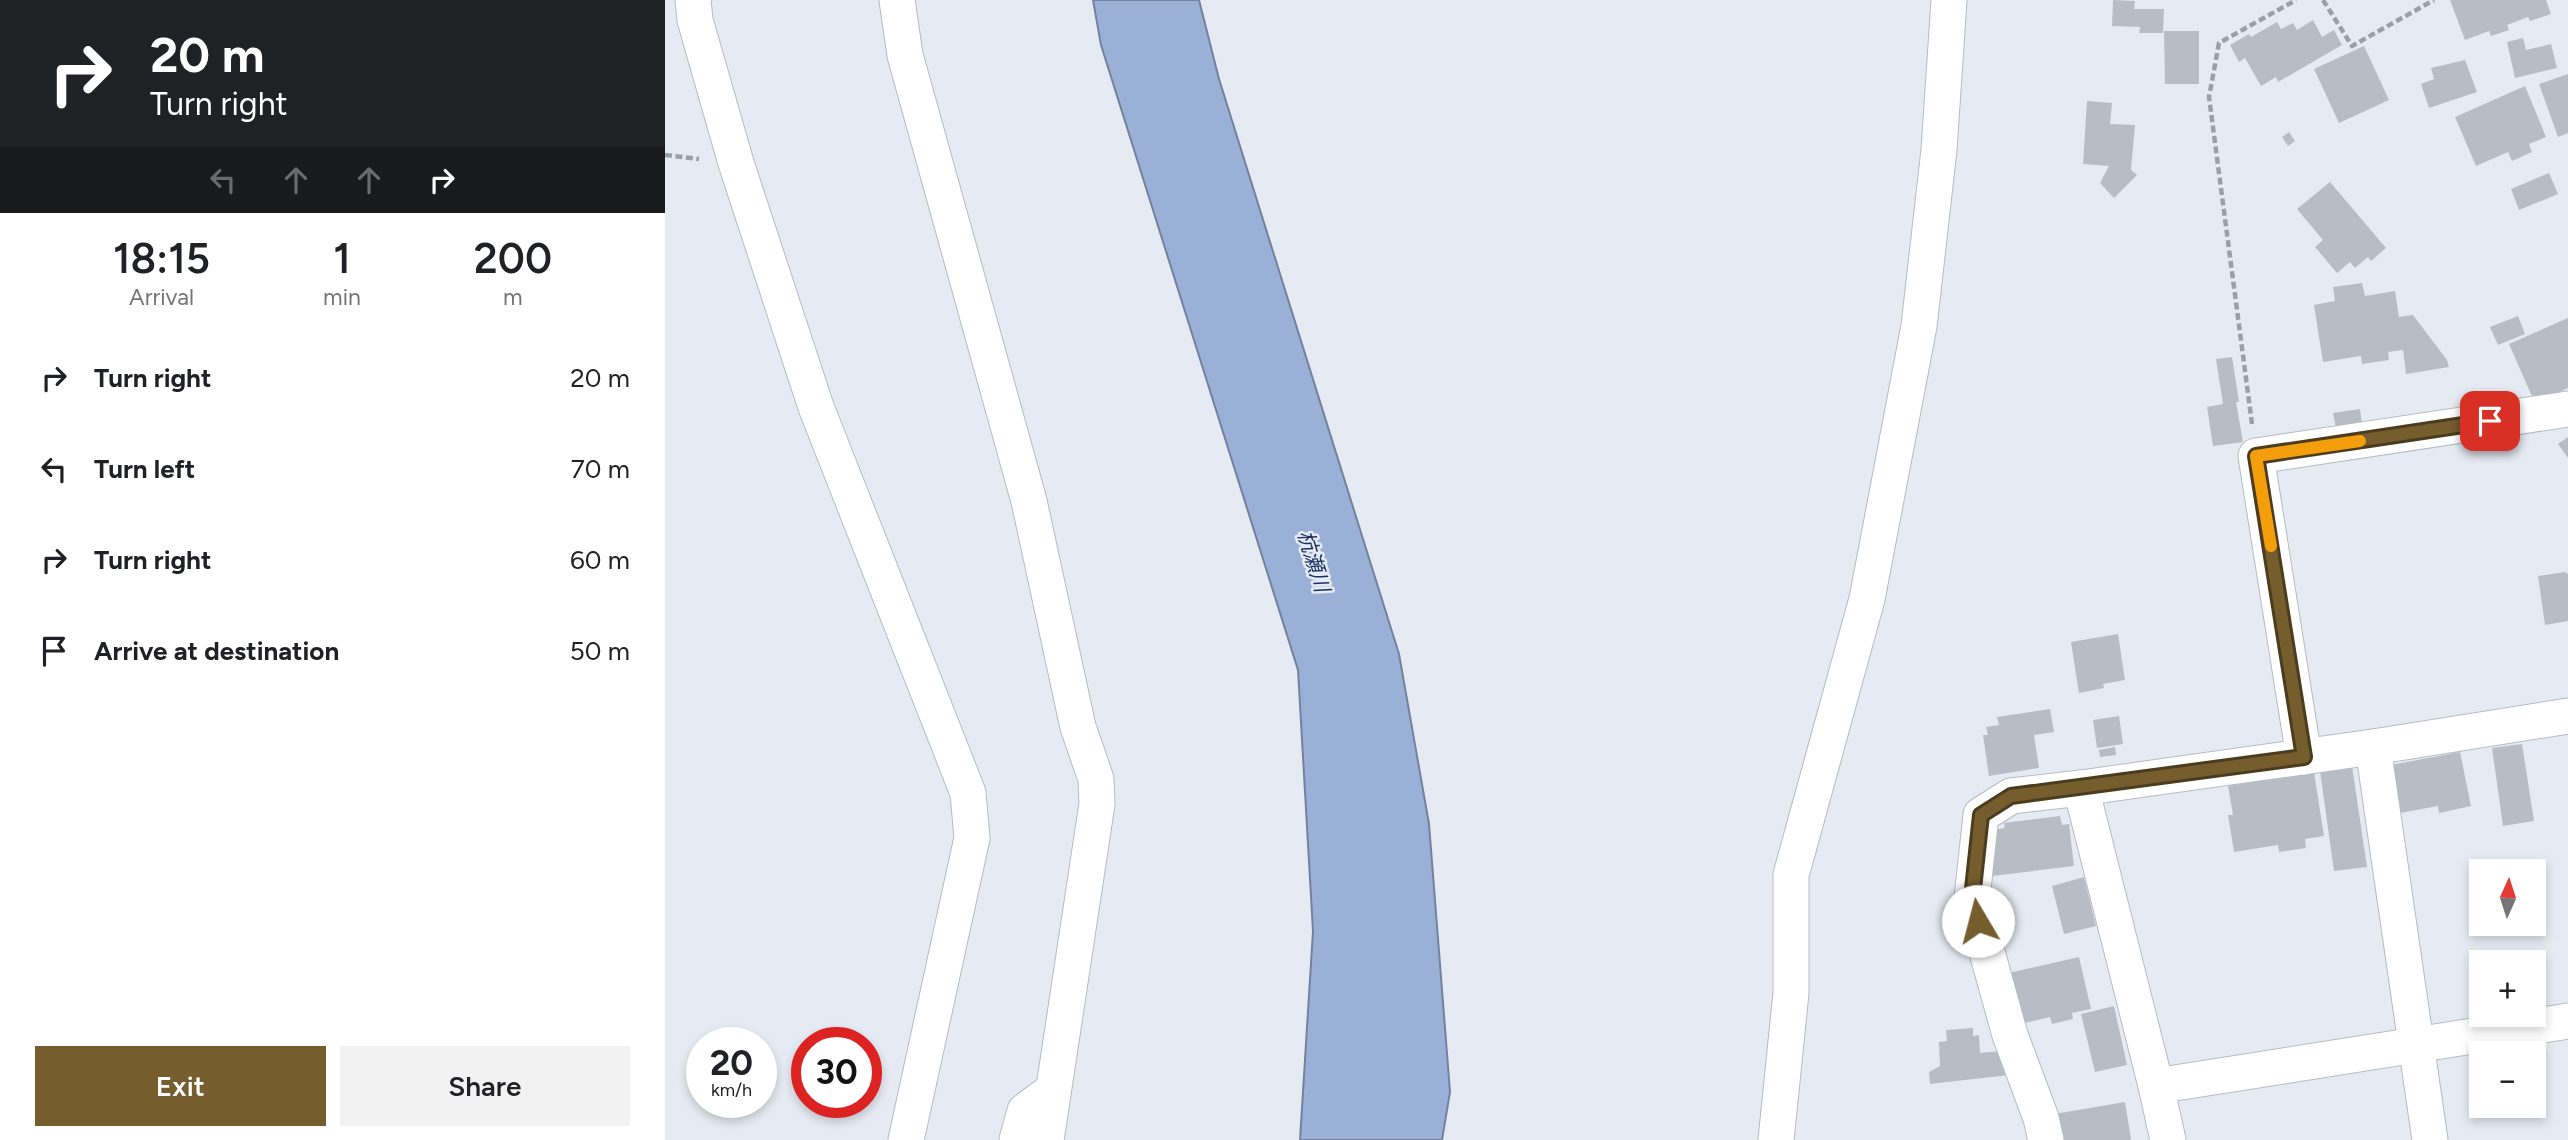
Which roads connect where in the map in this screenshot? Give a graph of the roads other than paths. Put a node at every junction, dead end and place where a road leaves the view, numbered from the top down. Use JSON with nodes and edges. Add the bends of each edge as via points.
{"nodes":[{"id":1,"x":693,"y":0,"type":"edge"},
{"id":2,"x":897,"y":0,"type":"edge"},
{"id":3,"x":1948,"y":0,"type":"edge"},
{"id":4,"x":2568,"y":410,"type":"edge"},
{"id":5,"x":2568,"y":716,"type":"edge"},
{"id":6,"x":2373,"y":747,"type":"junction"},
{"id":7,"x":2304,"y":757,"type":"junction"},
{"id":8,"x":2081,"y":788,"type":"junction"},
{"id":9,"x":2568,"y":1021,"type":"edge"},
{"id":10,"x":2415,"y":1045,"type":"junction"},
{"id":11,"x":2156,"y":1086,"type":"junction"},
{"id":12,"x":1053,"y":1090,"type":"junction"},
{"id":13,"x":906,"y":1140,"type":"edge"},
{"id":14,"x":1017,"y":1140,"type":"edge"},
{"id":15,"x":1046,"y":1140,"type":"edge"},
{"id":16,"x":1776,"y":1140,"type":"edge"},
{"id":17,"x":2046,"y":1140,"type":"edge"},
{"id":18,"x":2168,"y":1140,"type":"edge"},
{"id":19,"x":2430,"y":1140,"type":"edge"}],
"edges":[{"from":1,"to":13,"type":"street","via":[[736,163],[816,407],[968,793],[972,838]]},
{"from":2,"to":12,"type":"street","via":[[905,55],[1025,488],[1078,727],[1096,779],[1097,804]]},
{"from":3,"to":16,"type":"street","via":[[1939,150],[1919,326],[1867,599],[1791,875],[1791,993]]},
{"from":4,"to":7,"type":"street","via":[[2256,456]]},
{"from":5,"to":6,"type":"street"},
{"from":6,"to":7,"type":"street"},
{"from":6,"to":10,"type":"street"},
{"from":7,"to":8,"type":"street"},
{"from":8,"to":11,"type":"street"},
{"from":8,"to":17,"type":"street","via":[[2011,796],[1981,815],[1972,898],[2010,1035]]},
{"from":9,"to":10,"type":"street"},
{"from":10,"to":11,"type":"street"},
{"from":10,"to":19,"type":"street"},
{"from":11,"to":18,"type":"street"},
{"from":12,"to":14,"type":"street","via":[[1025,1111]]},
{"from":12,"to":15,"type":"street"}]}
